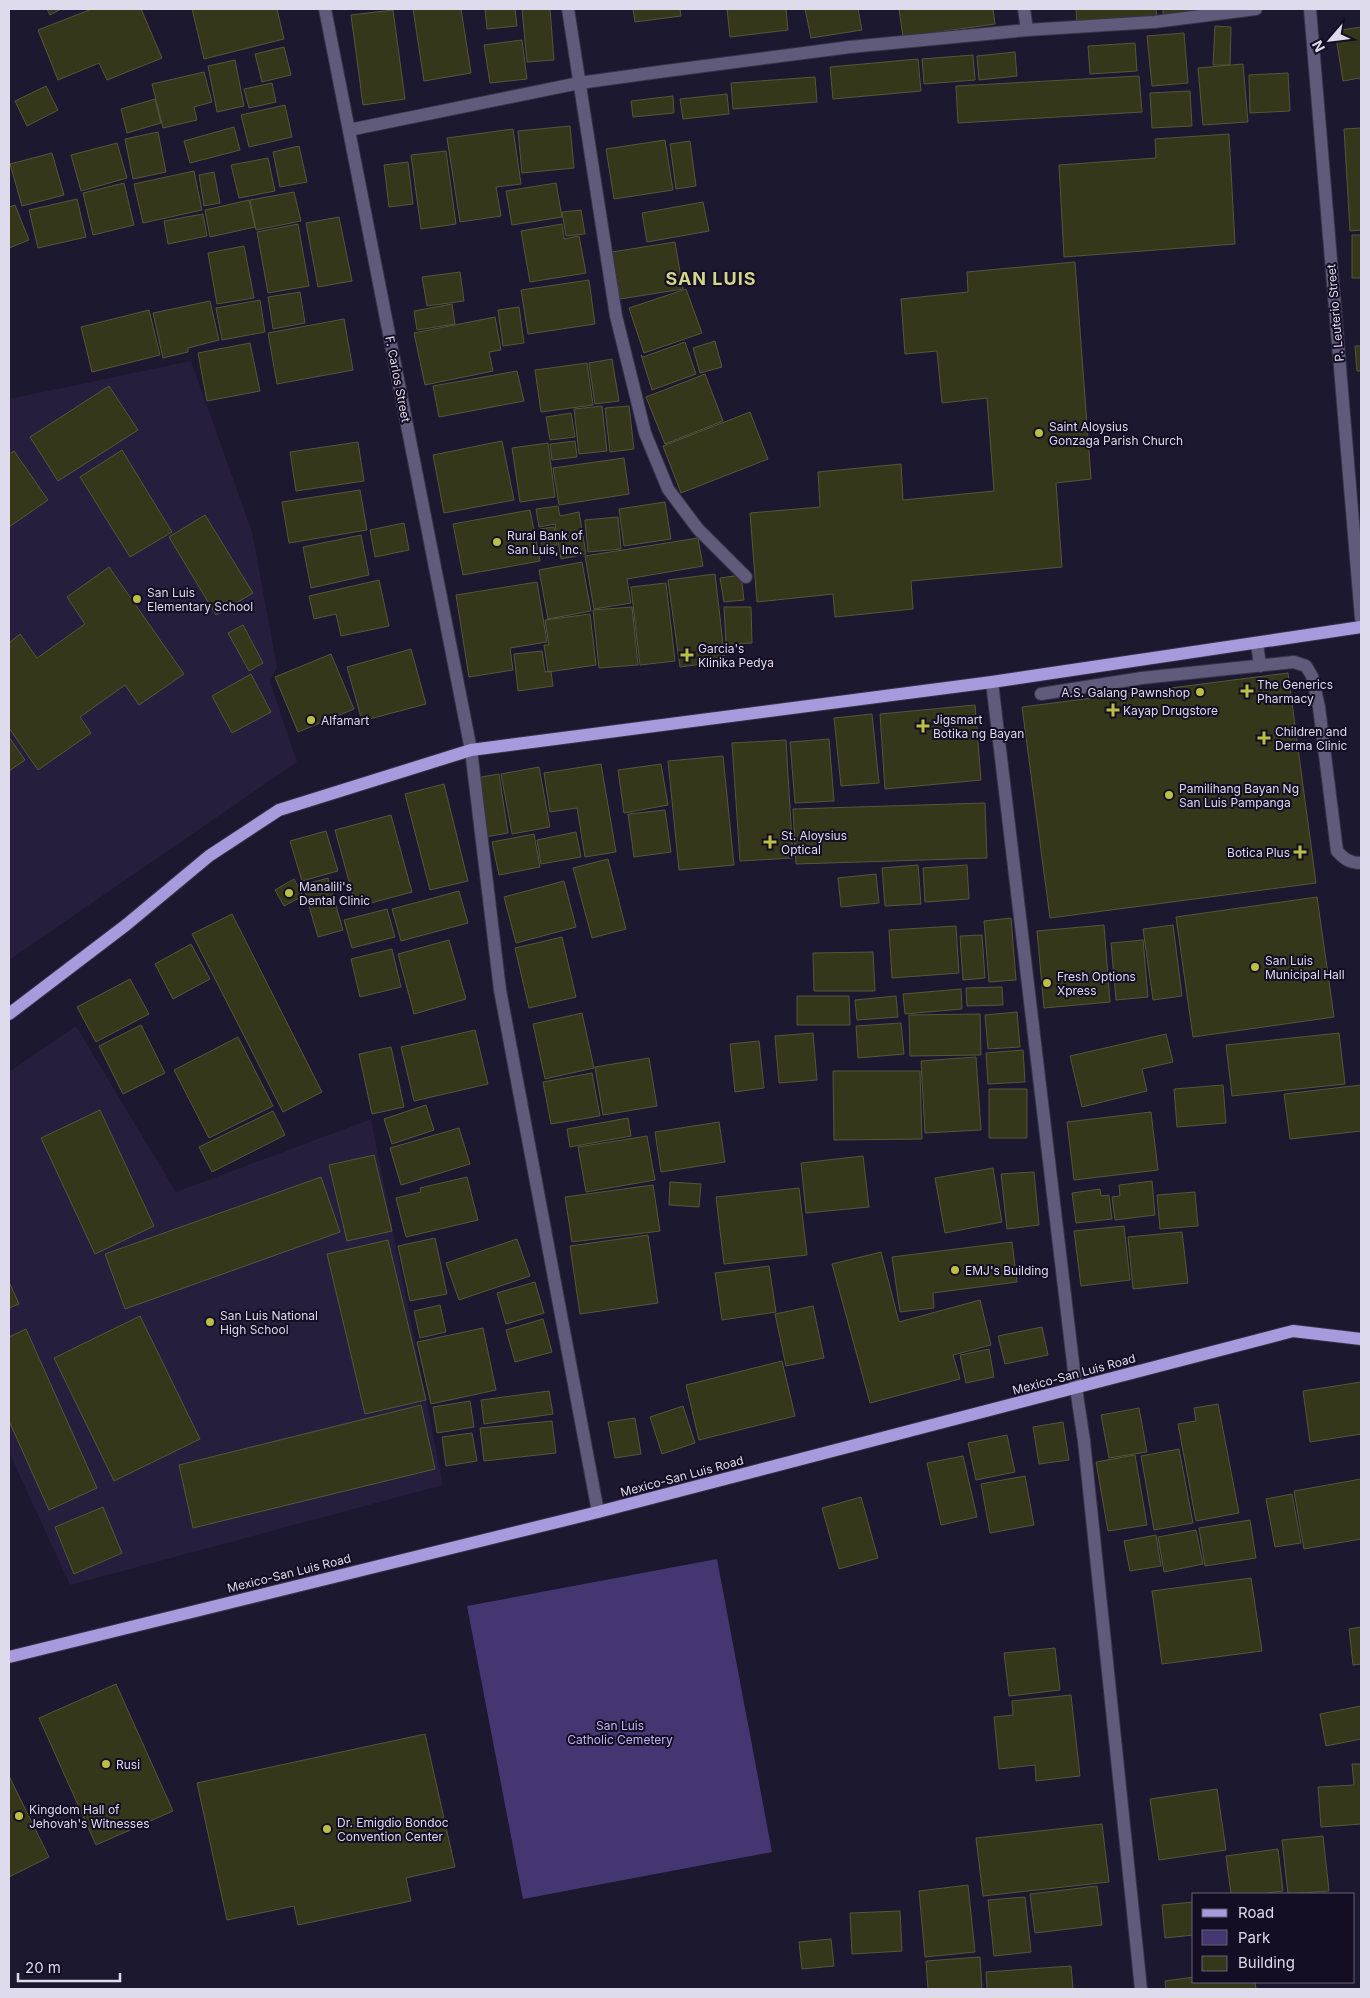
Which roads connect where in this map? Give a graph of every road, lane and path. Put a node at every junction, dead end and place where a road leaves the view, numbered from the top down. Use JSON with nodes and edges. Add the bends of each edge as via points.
{"nodes":[{"id":1,"x":325,"y":9,"type":"edge"},
{"id":2,"x":568,"y":9,"type":"edge"},
{"id":3,"x":1024,"y":9,"type":"edge"},
{"id":4,"x":1256,"y":9,"type":"edge"},
{"id":5,"x":1310,"y":9,"type":"edge"},
{"id":6,"x":1027,"y":30,"type":"junction"},
{"id":7,"x":579,"y":83,"type":"junction"},
{"id":8,"x":349,"y":130,"type":"junction"},
{"id":9,"x":746,"y":578,"type":"dead end"},
{"id":10,"x":1361,"y":618,"type":"edge"},
{"id":11,"x":1361,"y":627,"type":"edge"},
{"id":12,"x":1257,"y":642,"type":"junction"},
{"id":13,"x":1140,"y":660,"type":"junction"},
{"id":14,"x":1260,"y":666,"type":"junction"},
{"id":15,"x":1142,"y":678,"type":"junction"},
{"id":16,"x":992,"y":682,"type":"junction"},
{"id":17,"x":1041,"y":694,"type":"dead end"},
{"id":18,"x":471,"y":750,"type":"junction"},
{"id":19,"x":1361,"y":863,"type":"edge"},
{"id":20,"x":9,"y":1014,"type":"edge"},
{"id":21,"x":1361,"y":1339,"type":"edge"},
{"id":22,"x":1076,"y":1388,"type":"junction"},
{"id":23,"x":598,"y":1512,"type":"junction"},
{"id":24,"x":9,"y":1657,"type":"edge"},
{"id":25,"x":1142,"y":1989,"type":"edge"}],
"edges":[{"from":1,"to":8,"type":"street","name":"F. Carlos Street"},
{"from":2,"to":7,"type":"street"},
{"from":3,"to":6,"type":"street"},
{"from":4,"to":6,"type":"street","via":[[1154,22]]},
{"from":5,"to":10,"type":"street","name":"P. Leuterio Street"},
{"from":6,"to":7,"type":"street","via":[[850,47]]},
{"from":7,"to":8,"type":"street"},
{"from":7,"to":9,"type":"street","via":[[616,316],[645,433],[668,490],[698,529]]},
{"from":8,"to":18,"type":"street","name":"F. Carlos Street"},
{"from":11,"to":12,"type":"main road"},
{"from":12,"to":13,"type":"main road"},
{"from":12,"to":14,"type":"street"},
{"from":13,"to":15,"type":"street"},
{"from":13,"to":16,"type":"main road"},
{"from":14,"to":15,"type":"street"},
{"from":14,"to":19,"type":"street","via":[[1294,662],[1306,666],[1312,676],[1319,707],[1337,851],[1353,863]]},
{"from":15,"to":17,"type":"street"},
{"from":16,"to":18,"type":"main road"},
{"from":16,"to":22,"type":"street"},
{"from":18,"to":20,"type":"main road","via":[[279,810],[209,856],[126,925]]},
{"from":18,"to":23,"type":"street","name":"F. Carlos Street","via":[[500,990]]},
{"from":21,"to":22,"type":"main road","name":"Mexico-San Luis Road","via":[[1293,1331]]},
{"from":22,"to":23,"type":"main road","name":"Mexico-San Luis Road"},
{"from":22,"to":25,"type":"street"},
{"from":23,"to":24,"type":"main road","name":"Mexico-San Luis Road"}]}
